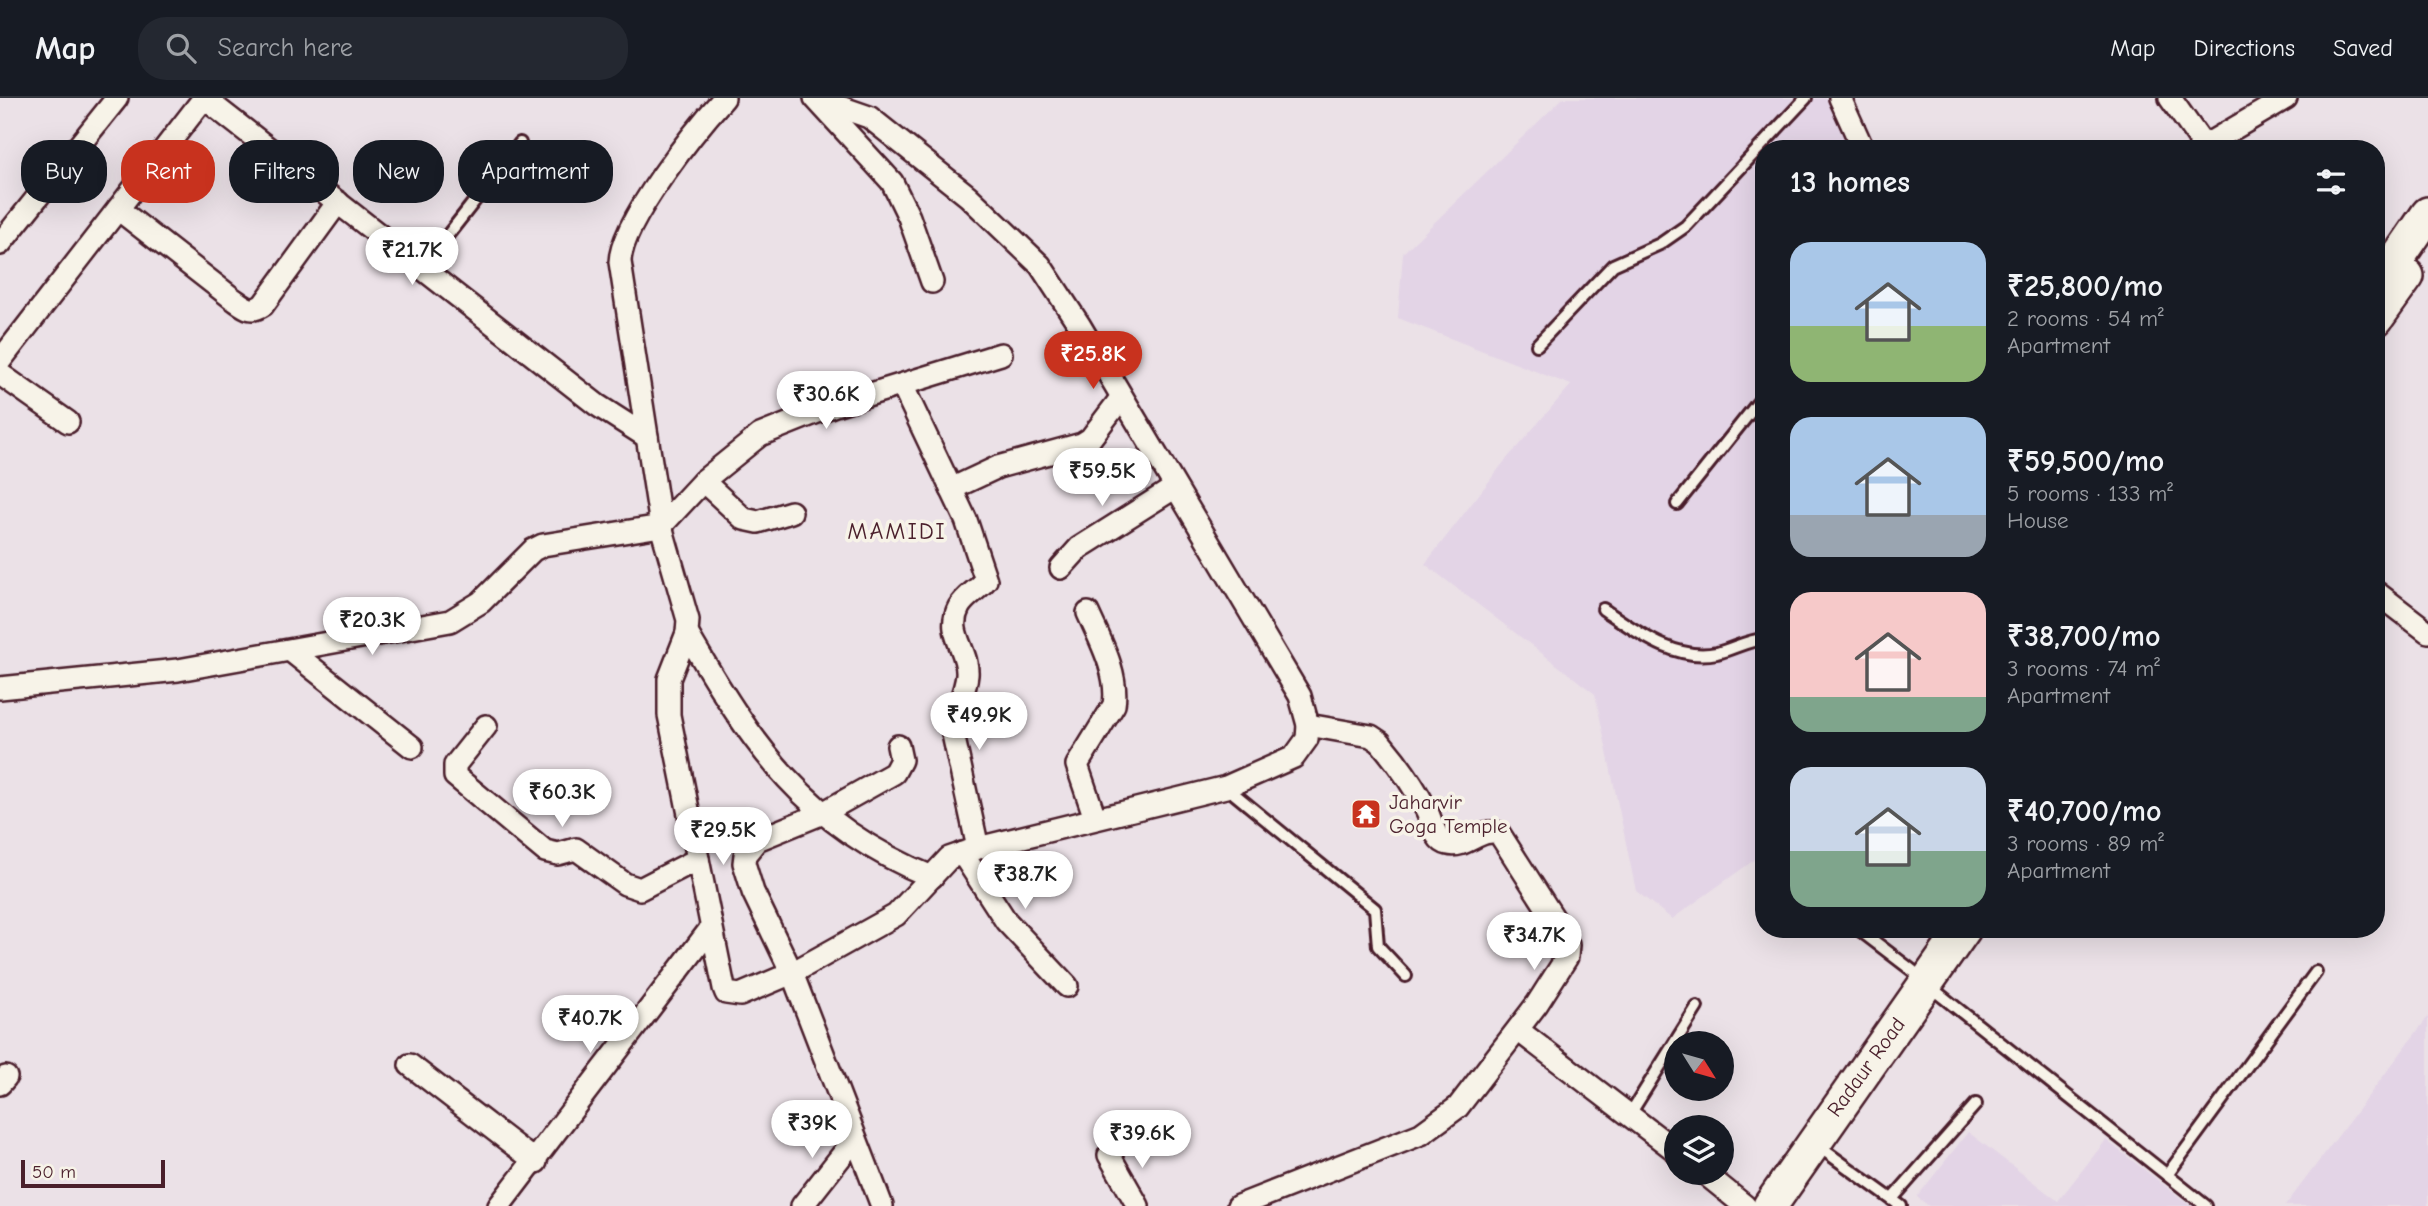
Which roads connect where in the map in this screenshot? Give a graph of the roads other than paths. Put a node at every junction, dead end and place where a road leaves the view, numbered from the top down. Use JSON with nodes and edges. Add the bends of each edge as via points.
{"nodes":[{"id":1,"x":117,"y":98,"type":"edge"},
{"id":2,"x":724,"y":98,"type":"edge"},
{"id":3,"x":1806,"y":98,"type":"edge"},
{"id":4,"x":1840,"y":98,"type":"edge"},
{"id":5,"x":2170,"y":98,"type":"edge"},
{"id":6,"x":2286,"y":98,"type":"edge"},
{"id":7,"x":816,"y":99,"type":"edge"},
{"id":8,"x":258,"y":140,"type":"edge"},
{"id":9,"x":1767,"y":140,"type":"edge"},
{"id":10,"x":1859,"y":140,"type":"edge"},
{"id":11,"x":2197,"y":140,"type":"edge"},
{"id":12,"x":2213,"y":140,"type":"edge"},
{"id":13,"x":1755,"y":152,"type":"edge"},
{"id":14,"x":337,"y":203,"type":"edge"},
{"id":15,"x":339,"y":203,"type":"edge"},
{"id":16,"x":473,"y":203,"type":"edge"},
{"id":17,"x":118,"y":209,"type":"junction"},
{"id":18,"x":2428,"y":214,"type":"edge"},
{"id":19,"x":0,"y":244,"type":"edge"},
{"id":20,"x":2428,"y":246,"type":"edge"},
{"id":21,"x":422,"y":268,"type":"junction"},
{"id":22,"x":2385,"y":277,"type":"edge"},
{"id":23,"x":932,"y":282,"type":"dead end"},
{"id":24,"x":2385,"y":306,"type":"edge"},
{"id":25,"x":1537,"y":345,"type":"dead end"},
{"id":26,"x":1001,"y":354,"type":"dead end"},
{"id":27,"x":0,"y":361,"type":"edge"},
{"id":28,"x":0,"y":374,"type":"edge"},
{"id":29,"x":902,"y":385,"type":"junction"},
{"id":30,"x":1121,"y":398,"type":"junction"},
{"id":31,"x":1755,"y":406,"type":"edge"},
{"id":32,"x":68,"y":422,"type":"dead end"},
{"id":33,"x":647,"y":437,"type":"junction"},
{"id":34,"x":703,"y":481,"type":"junction"},
{"id":35,"x":1174,"y":488,"type":"junction"},
{"id":36,"x":951,"y":489,"type":"junction"},
{"id":37,"x":1677,"y":504,"type":"dead end"},
{"id":38,"x":791,"y":512,"type":"dead end"},
{"id":39,"x":661,"y":526,"type":"junction"},
{"id":40,"x":1061,"y":568,"type":"dead end"},
{"id":41,"x":2385,"y":599,"type":"edge"},
{"id":42,"x":1603,"y":609,"type":"dead end"},
{"id":43,"x":1088,"y":613,"type":"dead end"},
{"id":44,"x":2428,"y":632,"type":"edge"},
{"id":45,"x":687,"y":633,"type":"junction"},
{"id":46,"x":1755,"y":642,"type":"edge"},
{"id":47,"x":291,"y":651,"type":"junction"},
{"id":48,"x":0,"y":688,"type":"edge"},
{"id":49,"x":1308,"y":725,"type":"junction"},
{"id":50,"x":486,"y":726,"type":"dead end"},
{"id":51,"x":898,"y":746,"type":"dead end"},
{"id":52,"x":412,"y":747,"type":"dead end"},
{"id":53,"x":1226,"y":787,"type":"junction"},
{"id":54,"x":821,"y":814,"type":"junction"},
{"id":55,"x":1095,"y":818,"type":"junction"},
{"id":56,"x":970,"y":850,"type":"junction"},
{"id":57,"x":698,"y":859,"type":"junction"},
{"id":58,"x":932,"y":877,"type":"junction"},
{"id":59,"x":711,"y":928,"type":"junction"},
{"id":60,"x":1869,"y":938,"type":"edge"},
{"id":61,"x":1939,"y":938,"type":"edge"},
{"id":62,"x":1956,"y":938,"type":"edge"},
{"id":63,"x":2316,"y":972,"type":"dead end"},
{"id":64,"x":792,"y":973,"type":"junction"},
{"id":65,"x":1406,"y":976,"type":"dead end"},
{"id":66,"x":1920,"y":978,"type":"junction"},
{"id":67,"x":1067,"y":986,"type":"dead end"},
{"id":68,"x":1697,"y":1007,"type":"dead end"},
{"id":69,"x":1518,"y":1030,"type":"junction"},
{"id":70,"x":410,"y":1065,"type":"dead end"},
{"id":71,"x":1976,"y":1104,"type":"dead end"},
{"id":72,"x":1630,"y":1114,"type":"junction"},
{"id":73,"x":855,"y":1140,"type":"junction"},
{"id":74,"x":1664,"y":1141,"type":"edge"},
{"id":75,"x":1812,"y":1141,"type":"junction"},
{"id":76,"x":1109,"y":1155,"type":"dead end"},
{"id":77,"x":536,"y":1162,"type":"junction"},
{"id":78,"x":2167,"y":1175,"type":"junction"},
{"id":79,"x":1719,"y":1185,"type":"edge"},
{"id":80,"x":1896,"y":1203,"type":"edge"},
{"id":81,"x":499,"y":1206,"type":"edge"},
{"id":82,"x":802,"y":1206,"type":"edge"},
{"id":83,"x":882,"y":1206,"type":"edge"},
{"id":84,"x":1138,"y":1206,"type":"edge"},
{"id":85,"x":1238,"y":1206,"type":"edge"},
{"id":86,"x":1745,"y":1206,"type":"edge"},
{"id":87,"x":1751,"y":1206,"type":"edge"},
{"id":88,"x":1770,"y":1206,"type":"edge"},
{"id":89,"x":2206,"y":1206,"type":"edge"}],
"edges":[{"from":1,"to":19,"type":"street"},
{"from":2,"to":33,"type":"street","via":[[662,178],[620,253]]},
{"from":3,"to":9,"type":"lane"},
{"from":4,"to":10,"type":"street"},
{"from":5,"to":11,"type":"street"},
{"from":6,"to":12,"type":"street"},
{"from":7,"to":23,"type":"street","via":[[892,182]]},
{"from":7,"to":30,"type":"street","via":[[869,117],[1016,239],[1040,265]]},
{"from":8,"to":17,"type":"street","via":[[204,98]]},
{"from":13,"to":25,"type":"lane","via":[[1686,226],[1660,244],[1613,265]]},
{"from":14,"to":17,"type":"street","via":[[256,310],[248,310]]},
{"from":15,"to":21,"type":"street"},
{"from":16,"to":21,"type":"lane"},
{"from":17,"to":27,"type":"street"},
{"from":18,"to":22,"type":"main road"},
{"from":20,"to":24,"type":"main road"},
{"from":21,"to":33,"type":"street","via":[[597,405]]},
{"from":26,"to":29,"type":"street"},
{"from":28,"to":32,"type":"street"},
{"from":29,"to":34,"type":"street","via":[[760,435]]},
{"from":29,"to":36,"type":"street"},
{"from":30,"to":35,"type":"street"},
{"from":30,"to":36,"type":"street","via":[[1082,444],[998,467]]},
{"from":31,"to":37,"type":"lane"},
{"from":33,"to":39,"type":"street"},
{"from":34,"to":38,"type":"street","via":[[752,522]]},
{"from":34,"to":39,"type":"street"},
{"from":35,"to":40,"type":"street","via":[[1079,548]]},
{"from":35,"to":49,"type":"street","via":[[1300,695]]},
{"from":36,"to":56,"type":"street","via":[[986,580],[964,600],[954,624],[967,674],[953,734]]},
{"from":39,"to":45,"type":"street","via":[[684,601]]},
{"from":39,"to":47,"type":"street","via":[[543,545],[481,602],[450,621]]},
{"from":41,"to":44,"type":"street"},
{"from":42,"to":46,"type":"lane","via":[[1644,637],[1692,654],[1718,653]]},
{"from":43,"to":55,"type":"street","via":[[1116,696],[1077,765]]},
{"from":45,"to":54,"type":"street","via":[[733,711],[792,787]]},
{"from":45,"to":57,"type":"street","via":[[667,691]]},
{"from":47,"to":48,"type":"street","via":[[178,670]]},
{"from":47,"to":52,"type":"street"},
{"from":49,"to":53,"type":"street","via":[[1307,739],[1294,757]]},
{"from":49,"to":69,"type":"street","via":[[1370,736],[1380,742],[1445,844],[1492,831],[1504,838],[1569,945],[1562,968]]},
{"from":50,"to":57,"type":"street","via":[[455,765],[455,776],[545,851],[558,854],[576,849],[625,884],[640,889]]},
{"from":51,"to":54,"type":"street","via":[[901,760],[894,773]]},
{"from":53,"to":55,"type":"street"},
{"from":53,"to":65,"type":"lane","via":[[1375,909],[1378,946]]},
{"from":54,"to":58,"type":"street","via":[[854,838]]},
{"from":54,"to":64,"type":"street","via":[[764,836],[745,855],[744,871]]},
{"from":55,"to":56,"type":"street"},
{"from":56,"to":58,"type":"street","via":[[949,858]]},
{"from":56,"to":67,"type":"street","via":[[1006,921]]},
{"from":57,"to":59,"type":"street"},
{"from":58,"to":64,"type":"street","via":[[896,915]]},
{"from":59,"to":64,"type":"street","via":[[726,993],[740,995]]},
{"from":59,"to":77,"type":"street"},
{"from":60,"to":66,"type":"lane"},
{"from":61,"to":66,"type":"main road","name":"Radaur Road"},
{"from":62,"to":66,"type":"main road","name":"Radaur Road"},
{"from":63,"to":78,"type":"lane"},
{"from":64,"to":73,"type":"street"},
{"from":66,"to":75,"type":"main road","name":"Radaur Road"},
{"from":66,"to":78,"type":"lane"},
{"from":66,"to":87,"type":"main road","name":"Radaur Road"},
{"from":68,"to":72,"type":"lane"},
{"from":69,"to":72,"type":"street"},
{"from":69,"to":85,"type":"street","via":[[1444,1120],[1421,1134]]},
{"from":70,"to":77,"type":"street"},
{"from":71,"to":80,"type":"lane"},
{"from":72,"to":74,"type":"street"},
{"from":73,"to":82,"type":"street"},
{"from":73,"to":83,"type":"street"},
{"from":75,"to":80,"type":"lane"},
{"from":75,"to":88,"type":"main road","name":"Radaur Road"},
{"from":76,"to":84,"type":"street"},
{"from":77,"to":81,"type":"street"},
{"from":78,"to":89,"type":"lane"},
{"from":79,"to":86,"type":"street"}]}
